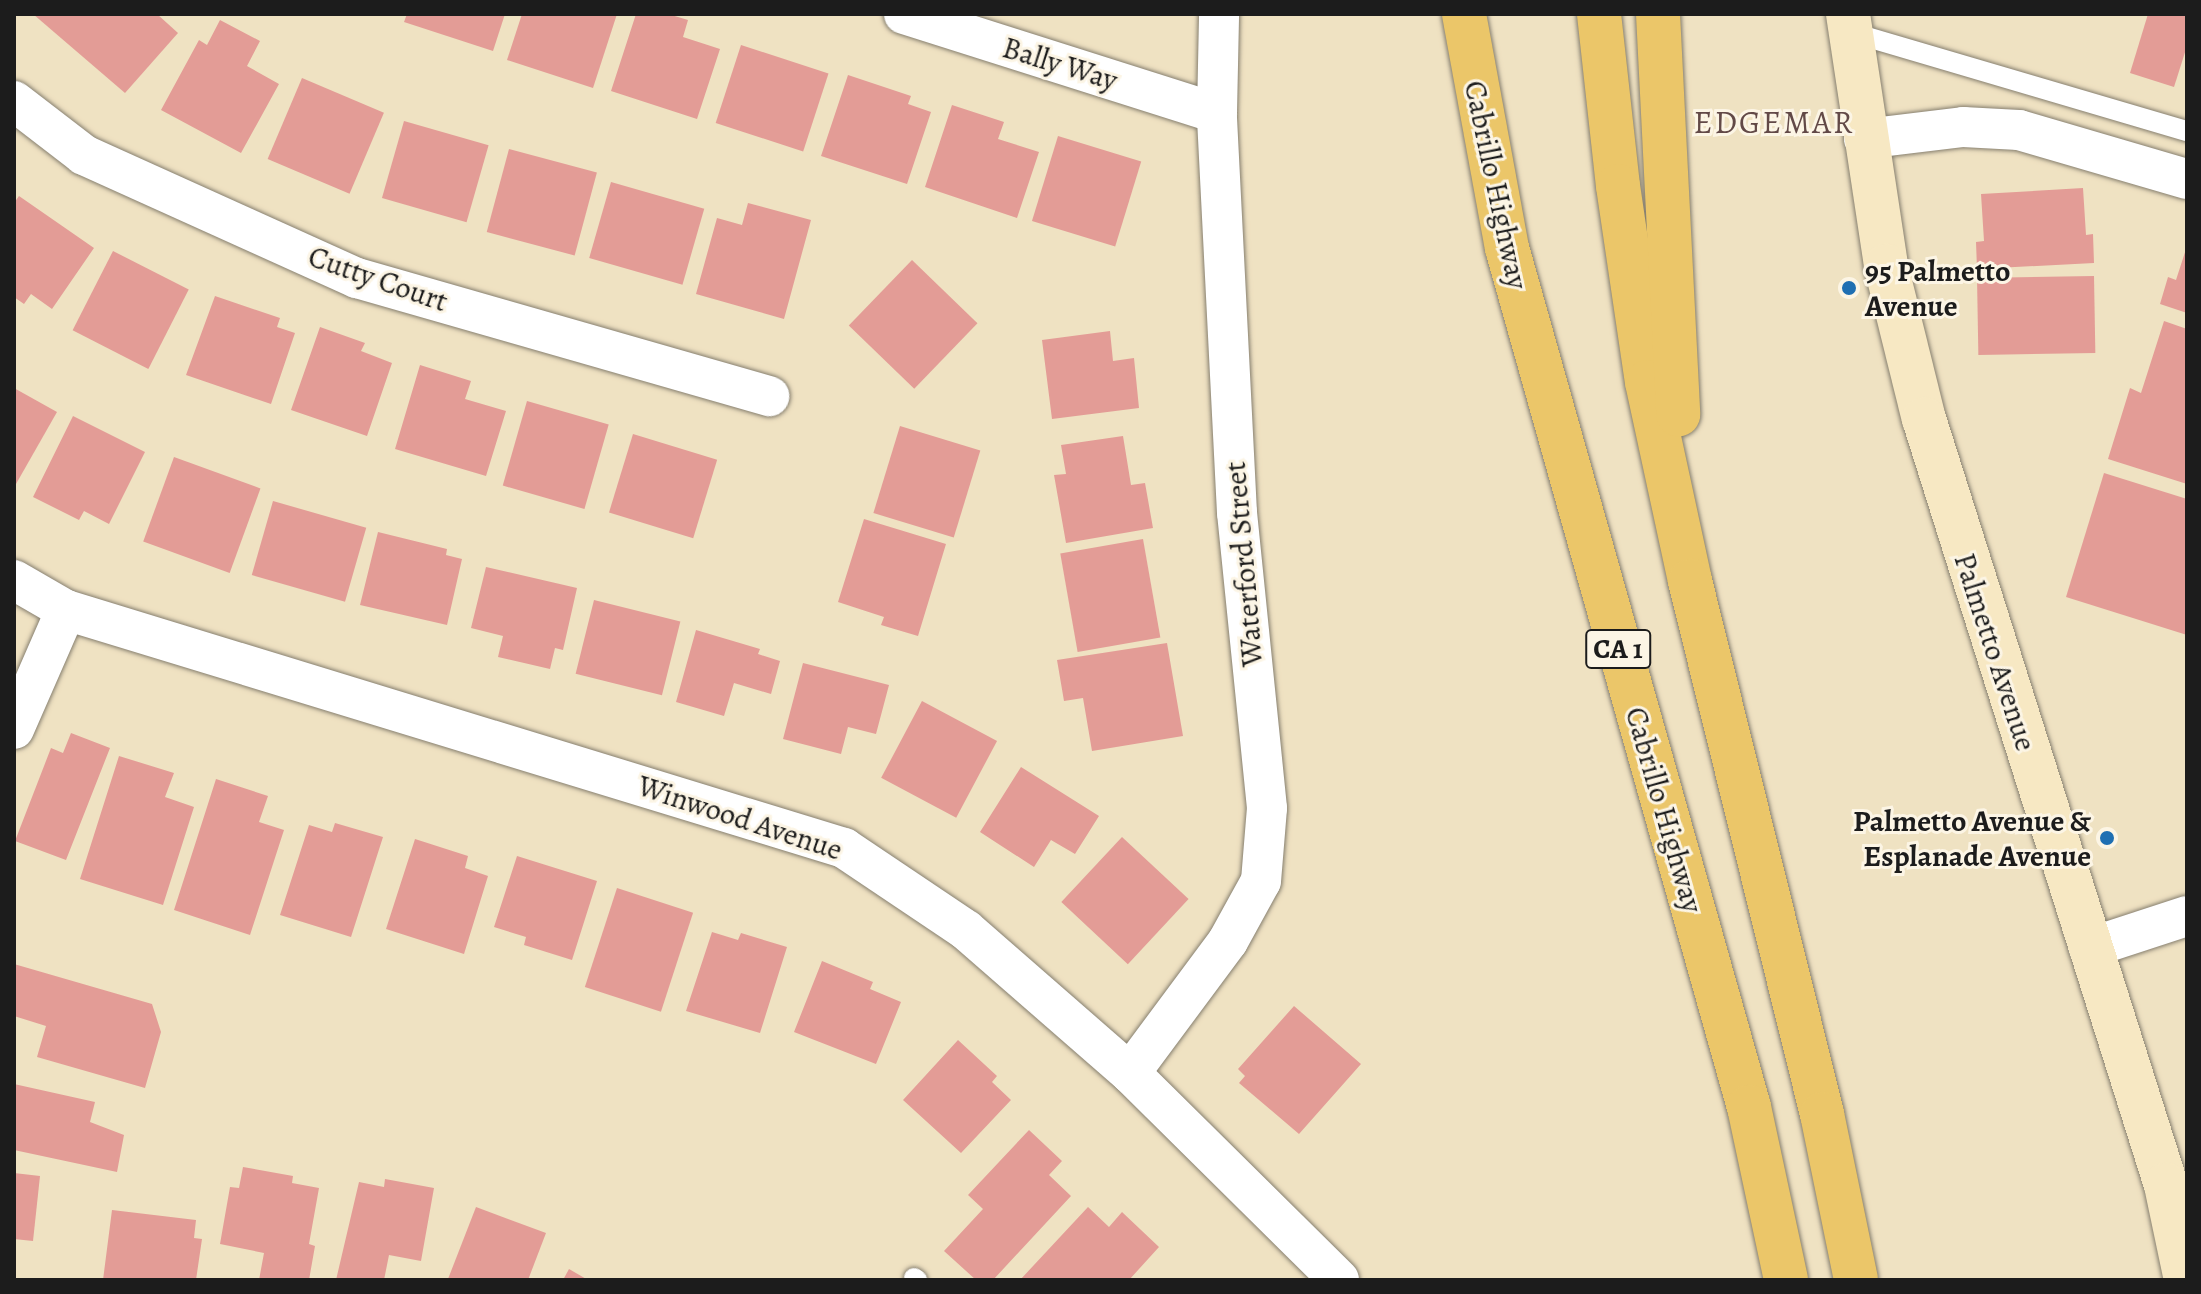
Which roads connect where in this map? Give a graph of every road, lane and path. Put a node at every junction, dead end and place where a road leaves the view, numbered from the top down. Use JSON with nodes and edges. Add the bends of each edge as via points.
{"nodes":[{"id":1,"x":904,"y":14,"type":"edge"},
{"id":2,"x":1219,"y":14,"type":"edge"},
{"id":3,"x":1464,"y":14,"type":"edge"},
{"id":4,"x":1599,"y":14,"type":"edge"},
{"id":5,"x":1658,"y":14,"type":"edge"},
{"id":6,"x":1849,"y":23,"type":"edge"},
{"id":7,"x":14,"y":101,"type":"edge"},
{"id":8,"x":1217,"y":113,"type":"junction"},
{"id":9,"x":2187,"y":131,"type":"edge"},
{"id":10,"x":1864,"y":139,"type":"junction"},
{"id":11,"x":2187,"y":179,"type":"edge"},
{"id":12,"x":769,"y":396,"type":"dead end"},
{"id":13,"x":14,"y":580,"type":"edge"},
{"id":14,"x":1690,"y":581,"type":"junction"},
{"id":15,"x":66,"y":610,"type":"junction"},
{"id":16,"x":14,"y":729,"type":"edge"},
{"id":17,"x":2187,"y":916,"type":"edge"},
{"id":18,"x":2089,"y":948,"type":"junction"},
{"id":19,"x":1130,"y":1073,"type":"junction"},
{"id":20,"x":1339,"y":1280,"type":"edge"},
{"id":21,"x":1786,"y":1280,"type":"edge"},
{"id":22,"x":1856,"y":1280,"type":"edge"},
{"id":23,"x":2186,"y":1280,"type":"edge"}],
"edges":[{"from":1,"to":8,"type":"street","name":"Bally Way"},
{"from":2,"to":8,"type":"street","name":"Waterford Street"},
{"from":3,"to":21,"type":"highway","name":"Cabrillo Highway","number":"CA 1","via":[[1507,248],[1749,1107]]},
{"from":4,"to":14,"type":"highway","via":[[1647,382]]},
{"from":5,"to":14,"type":"highway"},
{"from":6,"to":9,"type":"lane"},
{"from":6,"to":10,"type":"street","name":"Palmetto Avenue"},
{"from":7,"to":12,"type":"street","name":"Cutty Court","via":[[84,155],[357,278]]},
{"from":8,"to":19,"type":"street","name":"Waterford Street","via":[[1237,513],[1267,808],[1261,881],[1228,941]]},
{"from":10,"to":11,"type":"street","via":[[1963,127],[2019,130]]},
{"from":10,"to":18,"type":"street","name":"Palmetto Avenue","via":[[1886,266],[1924,419]]},
{"from":13,"to":15,"type":"street","name":"Winwood Avenue"},
{"from":14,"to":22,"type":"highway","via":[[1822,1114]]},
{"from":15,"to":16,"type":"street"},
{"from":15,"to":19,"type":"street","name":"Winwood Avenue","via":[[844,848],[966,930]]},
{"from":17,"to":18,"type":"street"},
{"from":18,"to":23,"type":"street","name":"Palmetto Avenue","via":[[2166,1185]]},
{"from":19,"to":20,"type":"street","name":"Winwood Avenue"}]}
